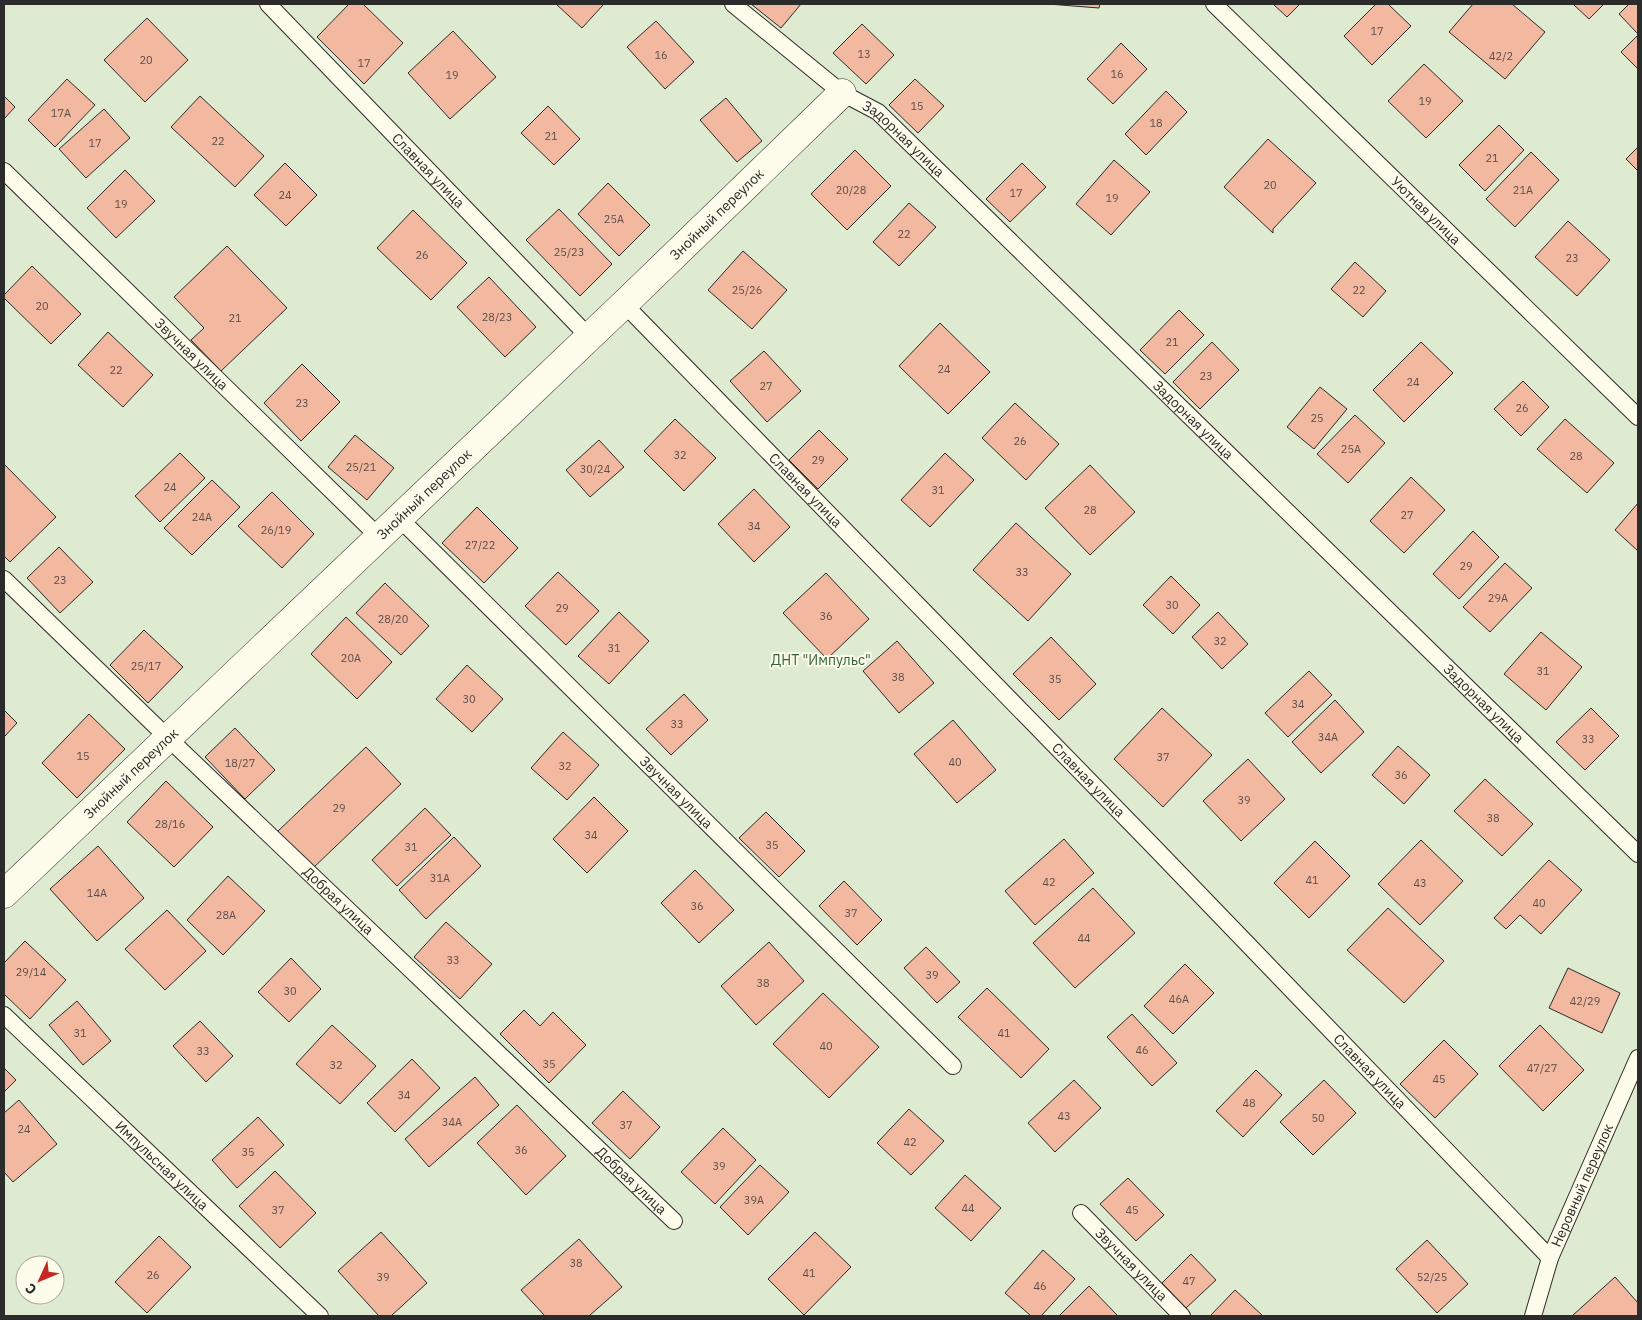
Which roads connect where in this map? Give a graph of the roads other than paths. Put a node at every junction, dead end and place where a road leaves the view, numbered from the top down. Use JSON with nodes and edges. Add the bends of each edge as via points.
{"nodes":[{"id":1,"x":268,"y":4,"type":"edge"},
{"id":2,"x":733,"y":4,"type":"edge"},
{"id":3,"x":1214,"y":4,"type":"edge"},
{"id":4,"x":842,"y":93,"type":"junction"},
{"id":5,"x":4,"y":171,"type":"edge"},
{"id":6,"x":624,"y":304,"type":"junction"},
{"id":7,"x":589,"y":337,"type":"junction"},
{"id":8,"x":1638,"y":417,"type":"edge"},
{"id":9,"x":399,"y":518,"type":"junction"},
{"id":10,"x":379,"y":537,"type":"junction"},
{"id":11,"x":4,"y":580,"type":"edge"},
{"id":12,"x":168,"y":738,"type":"junction"},
{"id":13,"x":1638,"y":854,"type":"edge"},
{"id":14,"x":4,"y":894,"type":"edge"},
{"id":15,"x":4,"y":1015,"type":"edge"},
{"id":16,"x":1638,"y":1058,"type":"edge"},
{"id":17,"x":953,"y":1066,"type":"dead end"},
{"id":18,"x":1081,"y":1213,"type":"dead end"},
{"id":19,"x":674,"y":1221,"type":"dead end"},
{"id":20,"x":1550,"y":1258,"type":"junction"},
{"id":21,"x":320,"y":1316,"type":"edge"},
{"id":22,"x":1182,"y":1316,"type":"edge"},
{"id":23,"x":1533,"y":1316,"type":"edge"}],
"edges":[{"from":1,"to":7,"type":"lane","name":"Славная улица"},
{"from":2,"to":4,"type":"lane","name":"Задорная улица"},
{"from":3,"to":8,"type":"lane","name":"Уютная улица"},
{"from":4,"to":6,"type":"street","name":"Знойный переулок"},
{"from":4,"to":13,"type":"lane","name":"Задорная улица","via":[[878,112]]},
{"from":5,"to":10,"type":"lane","name":"Звучная улица"},
{"from":6,"to":7,"type":"street","name":"Знойный переулок"},
{"from":6,"to":20,"type":"lane","name":"Славная улица","via":[[1146,838]]},
{"from":7,"to":9,"type":"street","name":"Знойный переулок"},
{"from":9,"to":10,"type":"street","name":"Знойный переулок"},
{"from":9,"to":17,"type":"lane","name":"Звучная улица"},
{"from":10,"to":12,"type":"street","name":"Знойный переулок"},
{"from":11,"to":12,"type":"lane","name":"Добрая улица"},
{"from":12,"to":14,"type":"street","name":"Знойный переулок"},
{"from":12,"to":19,"type":"lane","name":"Добрая улица"},
{"from":15,"to":21,"type":"lane","name":"Импульсная улица"},
{"from":16,"to":20,"type":"lane","name":"Неровный переулок"},
{"from":18,"to":22,"type":"lane","name":"Звучная улица"},
{"from":20,"to":23,"type":"lane","name":"Неровный переулок"}]}
